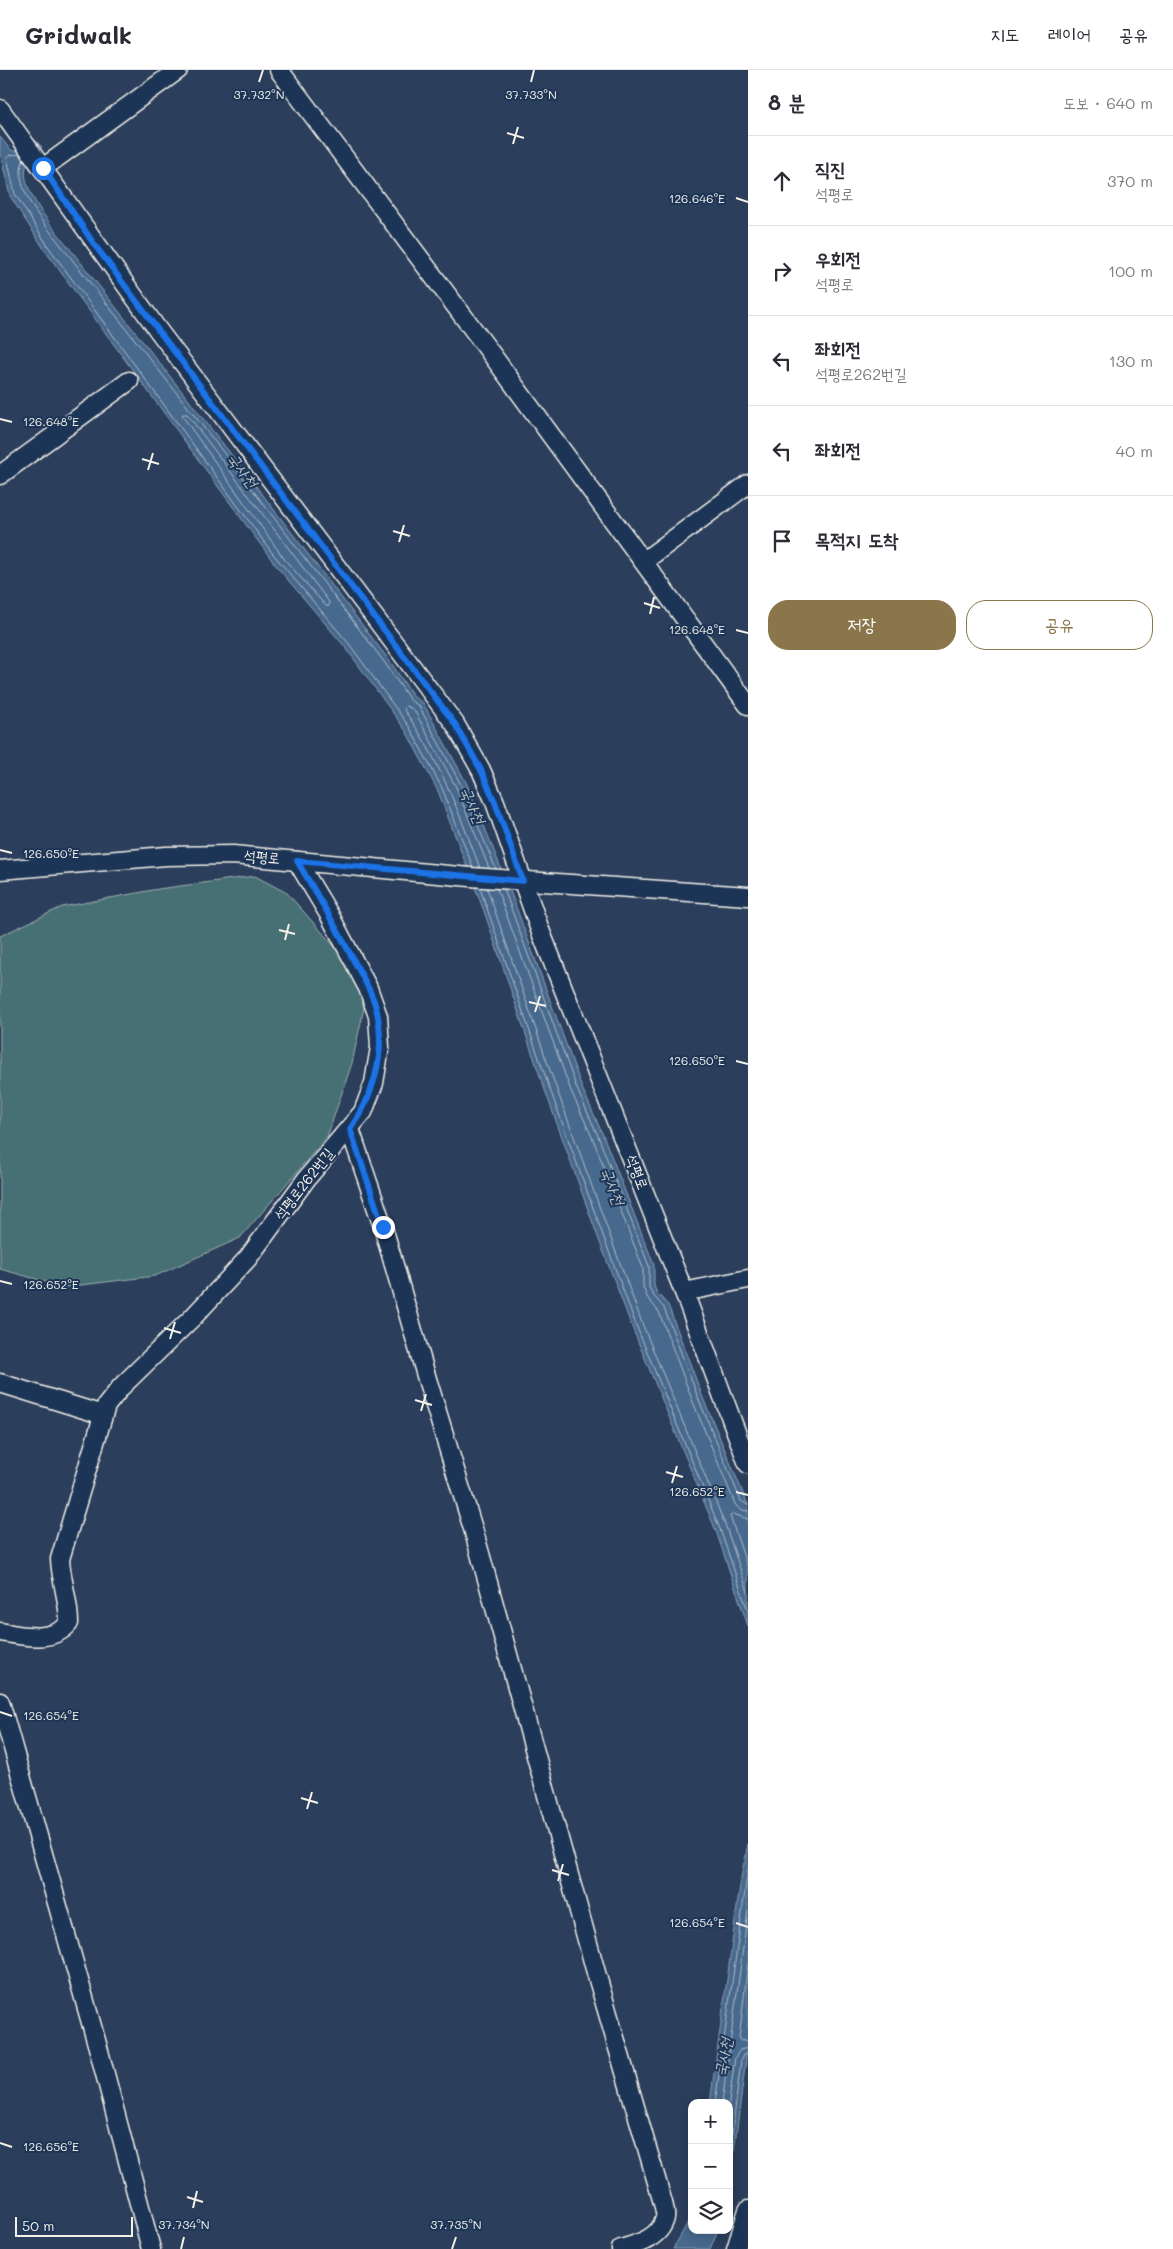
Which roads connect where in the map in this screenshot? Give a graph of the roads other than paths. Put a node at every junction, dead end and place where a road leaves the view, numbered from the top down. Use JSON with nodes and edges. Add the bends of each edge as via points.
{"nodes":[{"id":1,"x":178,"y":70,"type":"edge"},
{"id":2,"x":279,"y":70,"type":"edge"},
{"id":3,"x":0,"y":109,"type":"edge"},
{"id":4,"x":43,"y":168,"type":"junction"},
{"id":5,"x":129,"y":381,"type":"dead end"},
{"id":6,"x":0,"y":475,"type":"edge"},
{"id":7,"x":748,"y":484,"type":"edge"},
{"id":8,"x":644,"y":561,"type":"junction"},
{"id":9,"x":748,"y":705,"type":"edge"},
{"id":10,"x":297,"y":861,"type":"junction"},
{"id":11,"x":0,"y":870,"type":"edge"},
{"id":12,"x":519,"y":881,"type":"junction"},
{"id":13,"x":748,"y":896,"type":"edge"},
{"id":14,"x":350,"y":1129,"type":"junction"},
{"id":15,"x":748,"y":1279,"type":"edge"},
{"id":16,"x":684,"y":1292,"type":"junction"},
{"id":17,"x":0,"y":1383,"type":"edge"},
{"id":18,"x":103,"y":1415,"type":"junction"},
{"id":19,"x":748,"y":1464,"type":"edge"},
{"id":20,"x":0,"y":1632,"type":"edge"},
{"id":21,"x":0,"y":1702,"type":"edge"},
{"id":22,"x":748,"y":2210,"type":"edge"},
{"id":23,"x":151,"y":2249,"type":"edge"},
{"id":24,"x":622,"y":2249,"type":"edge"},
{"id":25,"x":736,"y":2249,"type":"edge"}],
"edges":[{"from":1,"to":4,"type":"street"},
{"from":2,"to":8,"type":"street"},
{"from":3,"to":4,"type":"street","name":"석평로"},
{"from":4,"to":12,"type":"street","name":"석평로","via":[[158,330],[455,724],[495,802]]},
{"from":5,"to":6,"type":"street"},
{"from":7,"to":8,"type":"street"},
{"from":8,"to":9,"type":"street"},
{"from":10,"to":11,"type":"street","name":"석평로","via":[[232,855],[166,856]]},
{"from":10,"to":12,"type":"street","name":"석평로"},
{"from":10,"to":14,"type":"street","name":"석평로262번길","via":[[368,988],[378,1016],[380,1046],[374,1083],[363,1112]]},
{"from":12,"to":13,"type":"street","name":"석평로"},
{"from":12,"to":16,"type":"street","name":"석평로"},
{"from":14,"to":18,"type":"street","name":"석평로262번길","via":[[307,1178],[248,1258],[121,1387]]},
{"from":14,"to":24,"type":"street","via":[[383,1227],[474,1532],[663,2203],[665,2218],[658,2230],[649,2239]]},
{"from":15,"to":16,"type":"street"},
{"from":16,"to":19,"type":"street","name":"석평로"},
{"from":17,"to":18,"type":"street"},
{"from":18,"to":20,"type":"street","name":"석평로262번길","via":[[60,1560],[69,1623],[63,1631],[51,1636]]},
{"from":21,"to":23,"type":"street"},
{"from":22,"to":25,"type":"street"}]}
